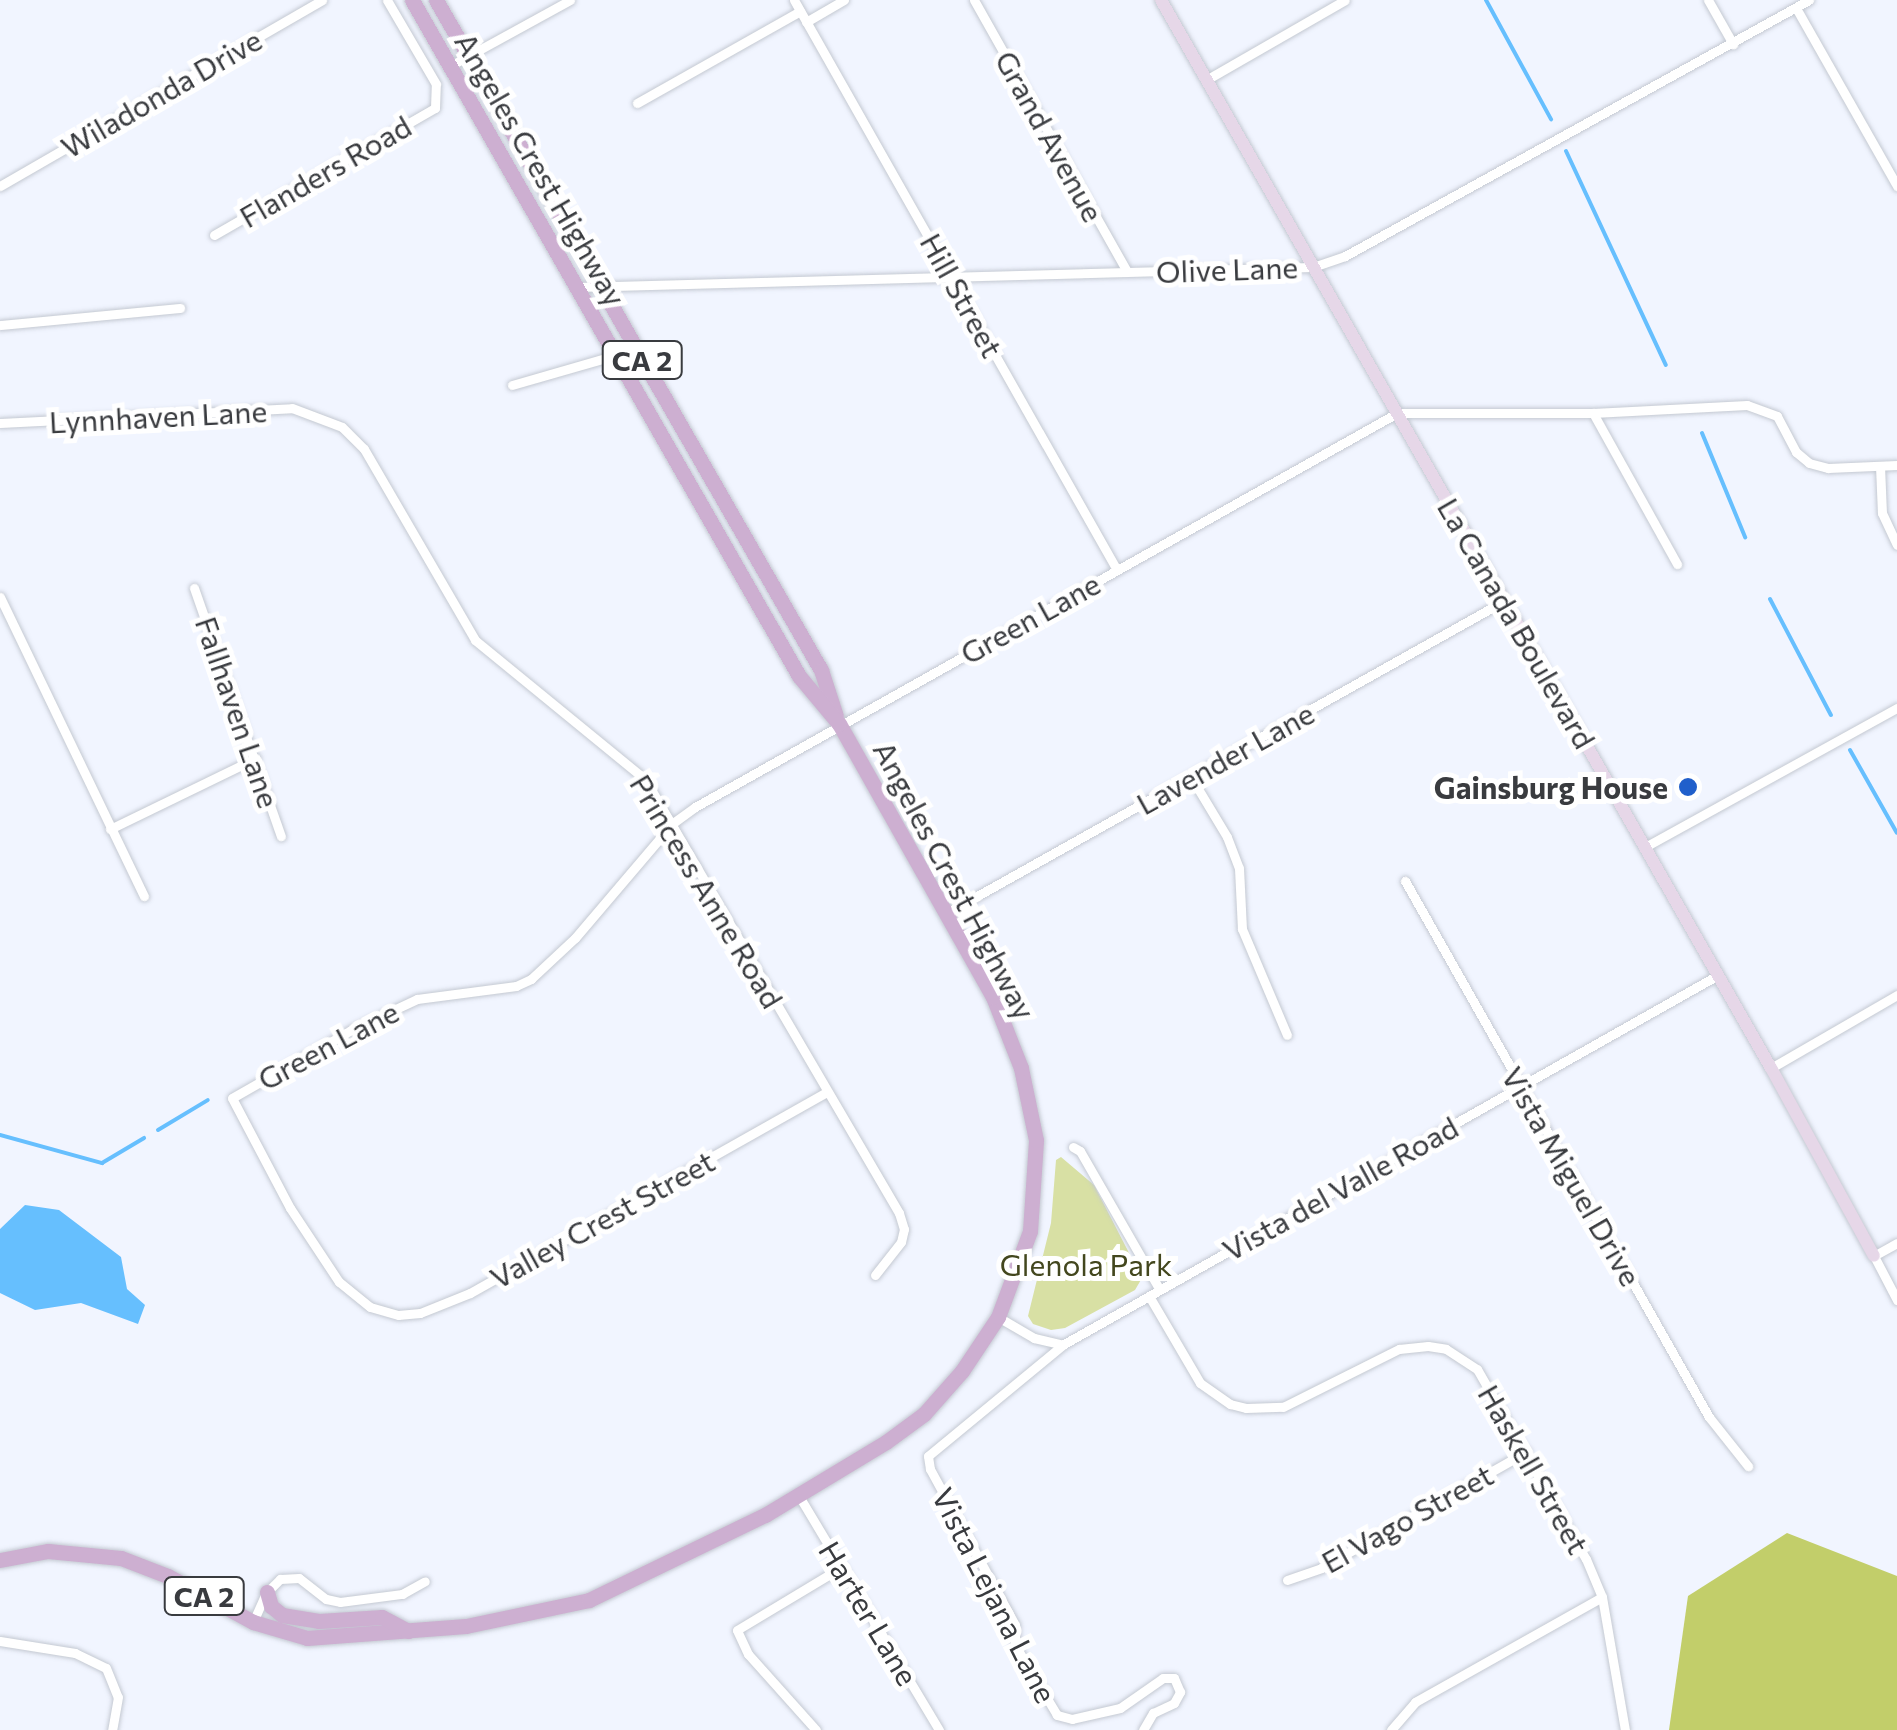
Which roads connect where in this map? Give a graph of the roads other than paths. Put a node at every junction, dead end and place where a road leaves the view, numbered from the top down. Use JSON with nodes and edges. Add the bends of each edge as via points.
{"nodes":[{"id":1,"x":322,"y":0,"type":"edge"},
{"id":2,"x":388,"y":0,"type":"edge"},
{"id":3,"x":412,"y":0,"type":"edge"},
{"id":4,"x":436,"y":0,"type":"edge"},
{"id":5,"x":570,"y":0,"type":"edge"},
{"id":6,"x":794,"y":0,"type":"edge"},
{"id":7,"x":844,"y":0,"type":"edge"},
{"id":8,"x":974,"y":0,"type":"edge"},
{"id":9,"x":1160,"y":0,"type":"edge"},
{"id":10,"x":1345,"y":0,"type":"edge"},
{"id":11,"x":1708,"y":0,"type":"edge"},
{"id":12,"x":1810,"y":0,"type":"edge"},
{"id":13,"x":1796,"y":8,"type":"junction"},
{"id":14,"x":800,"y":11,"type":"junction"},
{"id":15,"x":806,"y":22,"type":"junction"},
{"id":16,"x":1733,"y":44,"type":"junction"},
{"id":17,"x":468,"y":55,"type":"junction"},
{"id":18,"x":450,"y":66,"type":"junction"},
{"id":19,"x":1206,"y":80,"type":"junction"},
{"id":20,"x":638,"y":104,"type":"dead end"},
{"id":21,"x":0,"y":186,"type":"edge"},
{"id":22,"x":1897,"y":186,"type":"edge"},
{"id":23,"x":214,"y":235,"type":"dead end"},
{"id":24,"x":1313,"y":267,"type":"junction"},
{"id":25,"x":1126,"y":272,"type":"junction"},
{"id":26,"x":952,"y":277,"type":"junction"},
{"id":27,"x":600,"y":286,"type":"junction"},
{"id":28,"x":577,"y":287,"type":"junction"},
{"id":29,"x":180,"y":308,"type":"dead end"},
{"id":30,"x":0,"y":326,"type":"edge"},
{"id":31,"x":616,"y":356,"type":"junction"},
{"id":32,"x":512,"y":385,"type":"dead end"},
{"id":33,"x":1397,"y":414,"type":"junction"},
{"id":34,"x":1593,"y":414,"type":"junction"},
{"id":35,"x":0,"y":423,"type":"edge"},
{"id":36,"x":364,"y":449,"type":"joint"},
{"id":37,"x":1897,"y":465,"type":"edge"},
{"id":38,"x":1880,"y":466,"type":"junction"},
{"id":39,"x":1897,"y":546,"type":"edge"},
{"id":40,"x":1677,"y":564,"type":"dead end"},
{"id":41,"x":1117,"y":570,"type":"junction"},
{"id":42,"x":194,"y":588,"type":"dead end"},
{"id":43,"x":0,"y":597,"type":"edge"},
{"id":44,"x":1504,"y":601,"type":"junction"},
{"id":45,"x":1897,"y":708,"type":"edge"},
{"id":46,"x":839,"y":724,"type":"junction"},
{"id":47,"x":256,"y":758,"type":"junction"},
{"id":48,"x":1191,"y":777,"type":"junction"},
{"id":49,"x":672,"y":823,"type":"junction"},
{"id":50,"x":110,"y":829,"type":"junction"},
{"id":51,"x":281,"y":836,"type":"dead end"},
{"id":52,"x":1645,"y":847,"type":"junction"},
{"id":53,"x":1405,"y":881,"type":"dead end"},
{"id":54,"x":144,"y":896,"type":"dead end"},
{"id":55,"x":945,"y":914,"type":"junction"},
{"id":56,"x":1718,"y":975,"type":"junction"},
{"id":57,"x":1897,"y":996,"type":"edge"},
{"id":58,"x":1286,"y":1036,"type":"dead end"},
{"id":59,"x":1771,"y":1068,"type":"junction"},
{"id":60,"x":1520,"y":1086,"type":"junction"},
{"id":61,"x":825,"y":1092,"type":"junction"},
{"id":62,"x":1074,"y":1147,"type":"dead end"},
{"id":63,"x":1897,"y":1243,"type":"edge"},
{"id":64,"x":1874,"y":1256,"type":"junction"},
{"id":65,"x":875,"y":1275,"type":"dead end"},
{"id":66,"x":1160,"y":1290,"type":"junction"},
{"id":67,"x":1148,"y":1296,"type":"junction"},
{"id":68,"x":1897,"y":1300,"type":"edge"},
{"id":69,"x":370,"y":1308,"type":"joint"},
{"id":70,"x":998,"y":1317,"type":"junction"},
{"id":71,"x":1064,"y":1344,"type":"junction"},
{"id":72,"x":1526,"y":1452,"type":"junction"},
{"id":73,"x":928,"y":1456,"type":"joint"},
{"id":74,"x":1748,"y":1466,"type":"dead end"},
{"id":75,"x":799,"y":1496,"type":"junction"},
{"id":76,"x":0,"y":1560,"type":"edge"},
{"id":77,"x":842,"y":1567,"type":"junction"},
{"id":78,"x":1287,"y":1580,"type":"dead end"},
{"id":79,"x":425,"y":1582,"type":"dead end"},
{"id":80,"x":267,"y":1592,"type":"junction"},
{"id":81,"x":1602,"y":1597,"type":"junction"},
{"id":82,"x":253,"y":1622,"type":"junction"},
{"id":83,"x":408,"y":1631,"type":"junction"},
{"id":84,"x":0,"y":1642,"type":"edge"},
{"id":85,"x":112,"y":1730,"type":"edge"},
{"id":86,"x":816,"y":1730,"type":"edge"},
{"id":87,"x":940,"y":1730,"type":"edge"},
{"id":88,"x":1143,"y":1730,"type":"edge"},
{"id":89,"x":1391,"y":1730,"type":"edge"},
{"id":90,"x":1625,"y":1730,"type":"edge"}],
"edges":[{"from":1,"to":21,"type":"street","name":"Wiladonda Drive"},
{"from":2,"to":23,"type":"street","name":"Flanders Road","via":[[436,84],[435,108]]},
{"from":3,"to":18,"type":"main road","name":"Angeles Crest Highway","number":"CA 2"},
{"from":4,"to":17,"type":"main road","name":"Angeles Crest Highway","number":"CA 2"},
{"from":5,"to":17,"type":"street"},
{"from":6,"to":14,"type":"street","name":"Hill Street"},
{"from":7,"to":15,"type":"street"},
{"from":8,"to":25,"type":"street","name":"Grand Avenue"},
{"from":9,"to":19,"type":"street","name":"La Canada Boulevard"},
{"from":10,"to":19,"type":"street"},
{"from":11,"to":16,"type":"street"},
{"from":12,"to":13,"type":"street","name":"Olive Lane"},
{"from":13,"to":16,"type":"street","name":"Olive Lane"},
{"from":13,"to":22,"type":"street"},
{"from":14,"to":15,"type":"street","name":"Hill Street"},
{"from":14,"to":20,"type":"street"},
{"from":15,"to":26,"type":"street","name":"Hill Street"},
{"from":16,"to":24,"type":"street","name":"Olive Lane"},
{"from":17,"to":18,"type":"street"},
{"from":17,"to":27,"type":"main road","name":"Angeles Crest Highway","number":"CA 2"},
{"from":18,"to":28,"type":"main road","name":"Angeles Crest Highway","number":"CA 2"},
{"from":19,"to":24,"type":"street","name":"La Canada Boulevard"},
{"from":24,"to":25,"type":"street","name":"Olive Lane"},
{"from":24,"to":33,"type":"street","name":"La Canada Boulevard"},
{"from":25,"to":26,"type":"street","name":"Olive Lane"},
{"from":26,"to":27,"type":"street","name":"Olive Lane"},
{"from":26,"to":41,"type":"street","name":"Hill Street"},
{"from":27,"to":28,"type":"street","name":"Olive Lane"},
{"from":27,"to":46,"type":"main road","name":"Angeles Crest Highway","number":"CA 2","via":[[821,670]]},
{"from":28,"to":31,"type":"main road","name":"Angeles Crest Highway","number":"CA 2"},
{"from":29,"to":30,"type":"street"},
{"from":31,"to":32,"type":"street"},
{"from":31,"to":46,"type":"main road","name":"Angeles Crest Highway","number":"CA 2","via":[[800,676]]},
{"from":33,"to":34,"type":"street","name":"Green Lane"},
{"from":33,"to":41,"type":"street","name":"Green Lane"},
{"from":33,"to":44,"type":"street","name":"La Canada Boulevard"},
{"from":34,"to":38,"type":"street","name":"Green Lane","via":[[1765,408],[1810,463]]},
{"from":34,"to":40,"type":"street"},
{"from":35,"to":36,"type":"street","name":"Lynnhaven Lane","via":[[292,408],[342,427]]},
{"from":36,"to":49,"type":"street","name":"Princess Anne Road","via":[[475,640],[635,768]]},
{"from":37,"to":38,"type":"street","name":"Green Lane"},
{"from":38,"to":39,"type":"street","via":[[1882,513]]},
{"from":41,"to":46,"type":"street","name":"Green Lane"},
{"from":42,"to":47,"type":"street","name":"Fallhaven Lane"},
{"from":43,"to":50,"type":"street"},
{"from":44,"to":48,"type":"street","name":"Lavender Lane"},
{"from":44,"to":52,"type":"street","name":"La Canada Boulevard"},
{"from":45,"to":52,"type":"street"},
{"from":46,"to":49,"type":"street","name":"Green Lane"},
{"from":46,"to":55,"type":"main road","name":"Angeles Crest Highway","number":"CA 2"},
{"from":47,"to":50,"type":"street"},
{"from":47,"to":51,"type":"street","name":"Fallhaven Lane"},
{"from":48,"to":55,"type":"street","name":"Lavender Lane"},
{"from":48,"to":58,"type":"street","via":[[1239,868],[1242,929]]},
{"from":49,"to":61,"type":"street","name":"Princess Anne Road"},
{"from":49,"to":69,"type":"street","name":"Green Lane","via":[[575,938],[530,979],[417,999],[232,1098],[326,1264]]},
{"from":50,"to":54,"type":"street"},
{"from":52,"to":56,"type":"street","name":"La Canada Boulevard"},
{"from":53,"to":60,"type":"street","name":"Vista Miguel Drive"},
{"from":55,"to":70,"type":"main road","name":"Angeles Crest Highway","number":"CA 2","via":[[1009,1033],[1036,1140],[1030,1231]]},
{"from":56,"to":59,"type":"street","name":"La Canada Boulevard"},
{"from":56,"to":60,"type":"street","name":"Vista del Valle Road"},
{"from":57,"to":59,"type":"street"},
{"from":59,"to":64,"type":"street","name":"La Canada Boulevard"},
{"from":60,"to":66,"type":"street","name":"Vista del Valle Road"},
{"from":60,"to":74,"type":"street","name":"Vista Miguel Drive","via":[[1710,1418]]},
{"from":61,"to":65,"type":"street","name":"Princess Anne Road","via":[[904,1229],[896,1254]]},
{"from":61,"to":69,"type":"street","name":"Valley Crest Street","via":[[442,1306],[398,1315]]},
{"from":62,"to":66,"type":"street"},
{"from":63,"to":64,"type":"street"},
{"from":64,"to":68,"type":"street","name":"La Canada Boulevard"},
{"from":66,"to":67,"type":"street","name":"Vista del Valle Road"},
{"from":67,"to":71,"type":"street","name":"Vista del Valle Road"},
{"from":67,"to":72,"type":"street","name":"Haskell Street","via":[[1200,1383],[1230,1404],[1283,1407],[1376,1358],[1428,1346],[1446,1349],[1476,1369]]},
{"from":70,"to":71,"type":"street","via":[[1034,1338]]},
{"from":70,"to":75,"type":"main road","name":"Angeles Crest Highway","number":"CA 2","via":[[924,1414]]},
{"from":71,"to":73,"type":"street","name":"Vista del Valle Road"},
{"from":72,"to":78,"type":"street","name":"El Vago Street","via":[[1321,1568]]},
{"from":72,"to":81,"type":"street","name":"Haskell Street"},
{"from":73,"to":88,"type":"street","name":"Vista Lejana Lane","via":[[1015,1625],[1015,1645],[1056,1715],[1072,1719],[1120,1708],[1174,1678],[1180,1692],[1174,1703],[1153,1713]]},
{"from":75,"to":77,"type":"street","name":"Harter Lane"},
{"from":75,"to":83,"type":"main road","name":"Angeles Crest Highway","number":"CA 2","via":[[640,1579],[572,1606]]},
{"from":76,"to":82,"type":"main road","name":"Angeles Crest Highway","number":"CA 2","via":[[48,1551],[120,1558]]},
{"from":77,"to":86,"type":"street","via":[[737,1630],[748,1654]]},
{"from":77,"to":87,"type":"street","name":"Harter Lane"},
{"from":79,"to":80,"type":"street","via":[[402,1594],[340,1602],[326,1600],[299,1578],[280,1579]]},
{"from":80,"to":82,"type":"street"},
{"from":80,"to":83,"type":"main road","via":[[282,1615],[382,1617]]},
{"from":81,"to":89,"type":"street","via":[[1415,1702]]},
{"from":81,"to":90,"type":"street","name":"Haskell Street"},
{"from":82,"to":83,"type":"main road","name":"Angeles Crest Highway","number":"CA 2","via":[[307,1638]]},
{"from":84,"to":85,"type":"street","via":[[75,1653],[106,1668],[118,1697]]}]}
